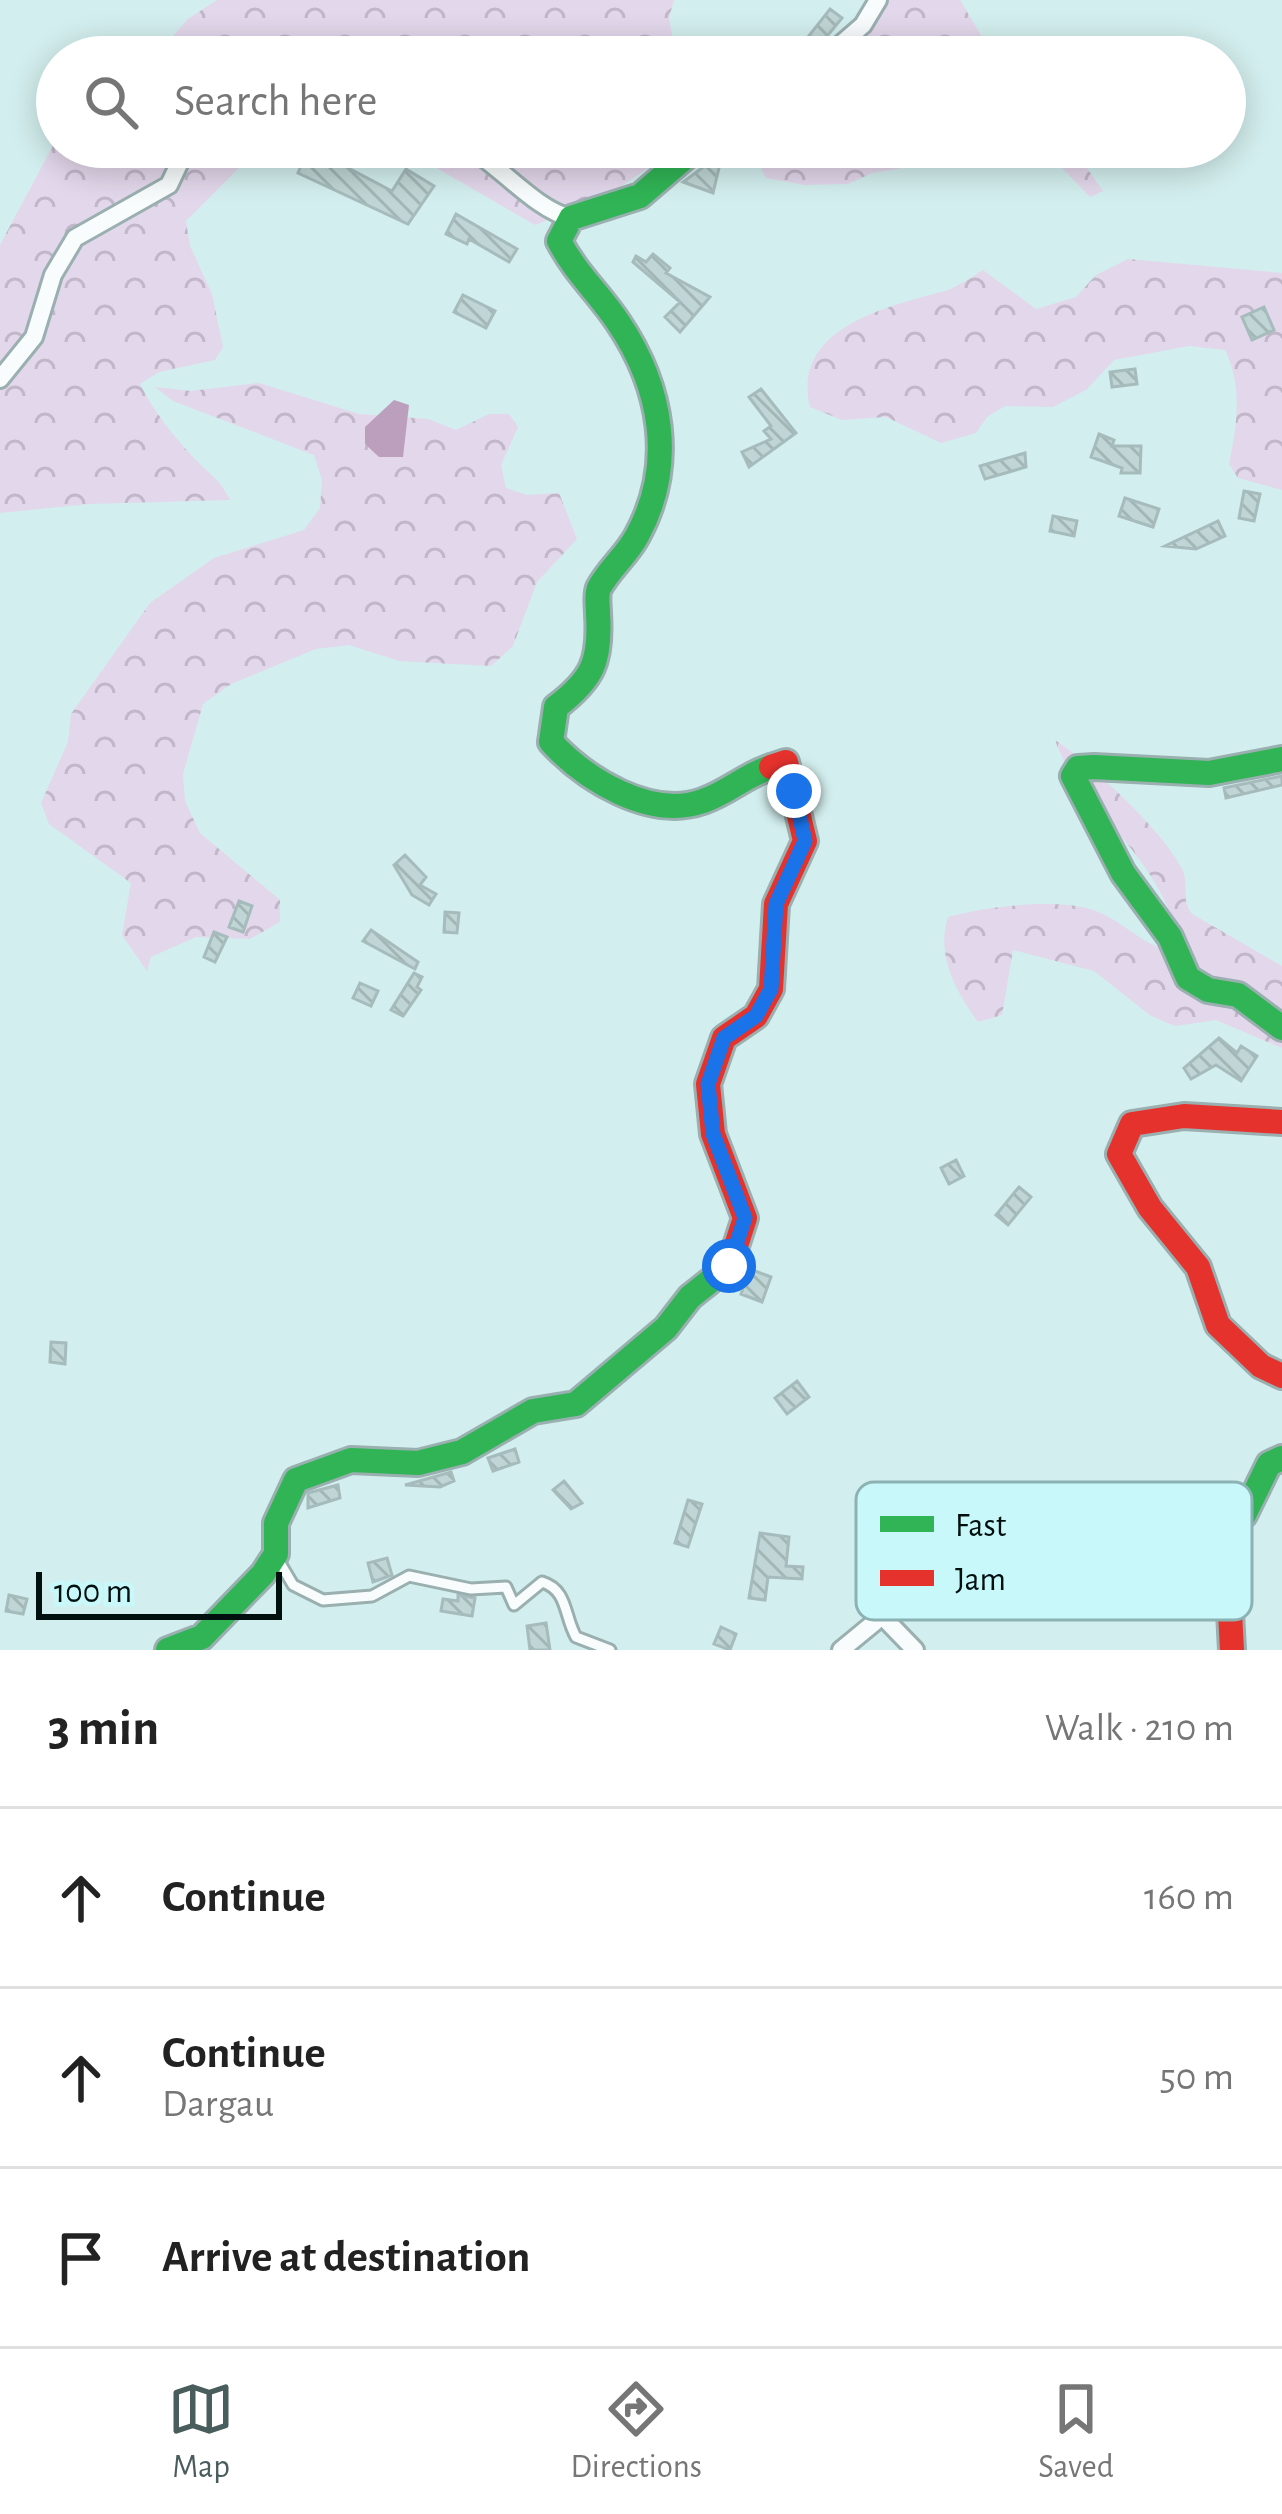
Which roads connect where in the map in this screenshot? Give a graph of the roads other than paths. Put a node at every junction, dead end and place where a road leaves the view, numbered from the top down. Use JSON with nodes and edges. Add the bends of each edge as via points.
{"nodes":[{"id":1,"x":878,"y":0,"type":"edge"},
{"id":2,"x":850,"y":36,"type":"edge"},
{"id":3,"x":177,"y":168,"type":"edge"},
{"id":4,"x":498,"y":168,"type":"edge"},
{"id":5,"x":673,"y":168,"type":"edge"},
{"id":6,"x":571,"y":218,"type":"junction"},
{"id":7,"x":0,"y":379,"type":"edge"},
{"id":8,"x":1282,"y":759,"type":"edge"},
{"id":9,"x":1282,"y":1028,"type":"edge"},
{"id":10,"x":1282,"y":1122,"type":"edge"},
{"id":11,"x":1282,"y":1376,"type":"edge"},
{"id":12,"x":1282,"y":1458,"type":"edge"},
{"id":13,"x":1252,"y":1499,"type":"edge"},
{"id":14,"x":276,"y":1554,"type":"junction"},
{"id":15,"x":1230,"y":1620,"type":"edge"},
{"id":16,"x":168,"y":1650,"type":"edge"},
{"id":17,"x":610,"y":1650,"type":"edge"},
{"id":18,"x":841,"y":1650,"type":"edge"},
{"id":19,"x":915,"y":1650,"type":"edge"},
{"id":20,"x":1232,"y":1650,"type":"edge"}],
"edges":[{"from":1,"to":2,"type":"street"},
{"from":3,"to":7,"type":"street","via":[[169,185],[75,238],[52,275],[34,337]]},
{"from":4,"to":6,"type":"street","via":[[554,214]]},
{"from":5,"to":6,"type":"street","via":[[640,196]]},
{"from":6,"to":14,"type":"street","via":[[559,241],[640,356],[654,392],[663,473],[637,537],[596,591],[600,644],[586,684],[556,707],[551,742],[578,771],[651,803],[702,802],[786,762],[805,841],[776,904],[771,989],[756,1016],[724,1038],[708,1084],[713,1134],[745,1218],[729,1266],[576,1404],[532,1411],[462,1452],[418,1463],[351,1460],[296,1480],[276,1522]]},
{"from":8,"to":9,"type":"street","via":[[1208,773],[1111,765],[1078,768],[1072,776],[1188,977],[1238,995]]},
{"from":10,"to":11,"type":"street","via":[[1184,1116],[1132,1124],[1119,1154],[1198,1267],[1218,1324]]},
{"from":12,"to":13,"type":"street","via":[[1269,1465]]},
{"from":14,"to":16,"type":"street","via":[[224,1619]]},
{"from":14,"to":17,"type":"lane","via":[[293,1585],[322,1600],[372,1596],[420,1576],[471,1589],[506,1587],[514,1605],[549,1583],[576,1637]]},
{"from":15,"to":20,"type":"street"},
{"from":18,"to":19,"type":"street","via":[[880,1620]]}]}
